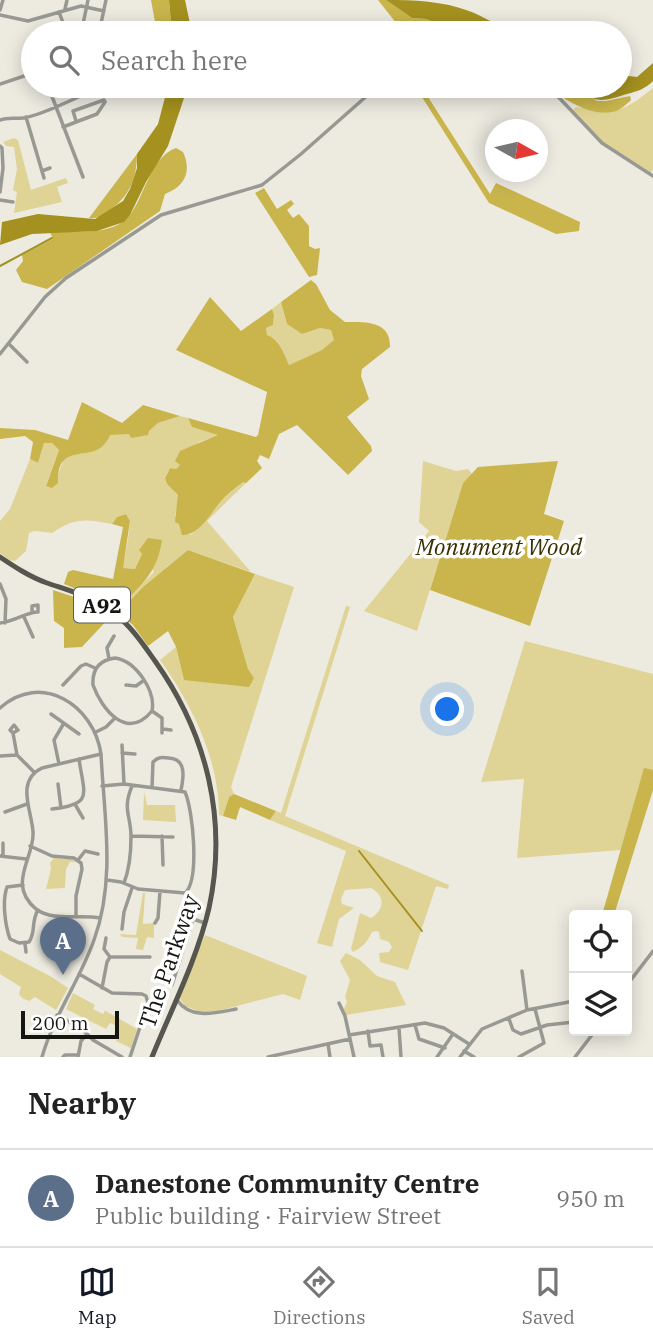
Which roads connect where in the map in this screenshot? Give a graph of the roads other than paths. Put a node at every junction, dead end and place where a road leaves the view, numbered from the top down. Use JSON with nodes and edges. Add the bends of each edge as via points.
{"nodes":[{"id":1,"x":3,"y":0,"type":"edge"},
{"id":2,"x":67,"y":0,"type":"edge"},
{"id":3,"x":88,"y":0,"type":"edge"},
{"id":4,"x":106,"y":0,"type":"edge"},
{"id":5,"x":86,"y":7,"type":"junction"},
{"id":6,"x":65,"y":9,"type":"junction"},
{"id":7,"x":104,"y":11,"type":"junction"},
{"id":8,"x":59,"y":12,"type":"junction"},
{"id":9,"x":0,"y":13,"type":"edge"},
{"id":10,"x":62,"y":21,"type":"edge"},
{"id":11,"x":83,"y":21,"type":"edge"},
{"id":12,"x":102,"y":21,"type":"edge"},
{"id":13,"x":21,"y":77,"type":"edge"},
{"id":14,"x":0,"y":85,"type":"edge"},
{"id":15,"x":53,"y":98,"type":"edge"},
{"id":16,"x":75,"y":98,"type":"edge"},
{"id":17,"x":364,"y":98,"type":"edge"},
{"id":18,"x":559,"y":98,"type":"edge"},
{"id":19,"x":56,"y":106,"type":"junction"},
{"id":20,"x":26,"y":117,"type":"junction"},
{"id":21,"x":0,"y":120,"type":"edge"},
{"id":22,"x":76,"y":122,"type":"junction"},
{"id":23,"x":63,"y":127,"type":"junction"},
{"id":24,"x":0,"y":146,"type":"edge"},
{"id":25,"x":50,"y":168,"type":"dead end"},
{"id":26,"x":42,"y":171,"type":"junction"},
{"id":27,"x":653,"y":176,"type":"edge"},
{"id":28,"x":83,"y":177,"type":"dead end"},
{"id":29,"x":44,"y":178,"type":"dead end"},
{"id":30,"x":0,"y":192,"type":"edge"},
{"id":31,"x":0,"y":200,"type":"edge"},
{"id":32,"x":13,"y":202,"type":"dead end"},
{"id":33,"x":8,"y":344,"type":"junction"},
{"id":34,"x":0,"y":354,"type":"edge"},
{"id":35,"x":27,"y":362,"type":"dead end"},
{"id":36,"x":0,"y":557,"type":"edge"},
{"id":37,"x":7,"y":585,"type":"dead end"},
{"id":38,"x":1,"y":586,"type":"edge"},
{"id":39,"x":32,"y":611,"type":"dead end"},
{"id":40,"x":24,"y":617,"type":"junction"},
{"id":41,"x":2,"y":623,"type":"edge"},
{"id":42,"x":37,"y":628,"type":"dead end"},
{"id":43,"x":30,"y":631,"type":"junction"},
{"id":44,"x":114,"y":636,"type":"dead end"},
{"id":45,"x":33,"y":637,"type":"dead end"},
{"id":46,"x":108,"y":659,"type":"junction"},
{"id":47,"x":95,"y":668,"type":"junction"},
{"id":48,"x":143,"y":681,"type":"junction"},
{"id":49,"x":63,"y":683,"type":"dead end"},
{"id":50,"x":126,"y":685,"type":"dead end"},
{"id":51,"x":0,"y":708,"type":"edge"},
{"id":52,"x":152,"y":711,"type":"junction"},
{"id":53,"x":114,"y":718,"type":"junction"},
{"id":54,"x":51,"y":722,"type":"dead end"},
{"id":55,"x":64,"y":723,"type":"junction"},
{"id":56,"x":171,"y":730,"type":"dead end"},
{"id":57,"x":96,"y":732,"type":"junction"},
{"id":58,"x":13,"y":733,"type":"dead end"},
{"id":59,"x":79,"y":734,"type":"dead end"},
{"id":60,"x":122,"y":745,"type":"dead end"},
{"id":61,"x":122,"y":752,"type":"junction"},
{"id":62,"x":101,"y":754,"type":"junction"},
{"id":63,"x":135,"y":754,"type":"dead end"},
{"id":64,"x":17,"y":755,"type":"junction"},
{"id":65,"x":0,"y":756,"type":"edge"},
{"id":66,"x":79,"y":759,"type":"junction"},
{"id":67,"x":59,"y":764,"type":"junction"},
{"id":68,"x":34,"y":772,"type":"junction"},
{"id":69,"x":58,"y":784,"type":"dead end"},
{"id":70,"x":124,"y":784,"type":"junction"},
{"id":71,"x":132,"y":785,"type":"junction"},
{"id":72,"x":103,"y":786,"type":"junction"},
{"id":73,"x":152,"y":788,"type":"junction"},
{"id":74,"x":181,"y":790,"type":"junction"},
{"id":75,"x":27,"y":804,"type":"junction"},
{"id":76,"x":76,"y":806,"type":"junction"},
{"id":77,"x":61,"y":808,"type":"junction"},
{"id":78,"x":52,"y":809,"type":"dead end"},
{"id":79,"x":9,"y":811,"type":"dead end"},
{"id":80,"x":83,"y":818,"type":"dead end"},
{"id":81,"x":131,"y":836,"type":"junction"},
{"id":82,"x":162,"y":836,"type":"junction"},
{"id":83,"x":173,"y":836,"type":"dead end"},
{"id":84,"x":3,"y":843,"type":"dead end"},
{"id":85,"x":30,"y":846,"type":"junction"},
{"id":86,"x":98,"y":854,"type":"dead end"},
{"id":87,"x":2,"y":856,"type":"edge"},
{"id":88,"x":26,"y":859,"type":"junction"},
{"id":89,"x":78,"y":860,"type":"junction"},
{"id":90,"x":163,"y":865,"type":"dead end"},
{"id":91,"x":106,"y":880,"type":"junction"},
{"id":92,"x":124,"y":883,"type":"junction"},
{"id":93,"x":23,"y":885,"type":"junction"},
{"id":94,"x":132,"y":888,"type":"junction"},
{"id":95,"x":160,"y":891,"type":"junction"},
{"id":96,"x":197,"y":906,"type":"dead end"},
{"id":97,"x":38,"y":910,"type":"junction"},
{"id":98,"x":76,"y":916,"type":"junction"},
{"id":99,"x":100,"y":919,"type":"junction"},
{"id":100,"x":193,"y":919,"type":"junction"},
{"id":101,"x":155,"y":923,"type":"dead end"},
{"id":102,"x":205,"y":923,"type":"junction"},
{"id":103,"x":122,"y":929,"type":"dead end"},
{"id":104,"x":106,"y":938,"type":"dead end"},
{"id":105,"x":25,"y":944,"type":"junction"},
{"id":106,"x":653,"y":951,"type":"edge"},
{"id":107,"x":26,"y":952,"type":"dead end"},
{"id":108,"x":110,"y":957,"type":"junction"},
{"id":109,"x":150,"y":957,"type":"dead end"},
{"id":110,"x":522,"y":971,"type":"dead end"},
{"id":111,"x":79,"y":975,"type":"junction"},
{"id":112,"x":515,"y":978,"type":"dead end"},
{"id":113,"x":522,"y":978,"type":"junction"},
{"id":114,"x":632,"y":978,"type":"edge"},
{"id":115,"x":172,"y":985,"type":"dead end"},
{"id":116,"x":102,"y":988,"type":"junction"},
{"id":117,"x":176,"y":998,"type":"junction"},
{"id":118,"x":569,"y":1002,"type":"edge"},
{"id":119,"x":339,"y":1003,"type":"dead end"},
{"id":120,"x":182,"y":1007,"type":"junction"},
{"id":121,"x":236,"y":1009,"type":"dead end"},
{"id":122,"x":535,"y":1009,"type":"junction"},
{"id":123,"x":171,"y":1010,"type":"junction"},
{"id":124,"x":527,"y":1010,"type":"junction"},
{"id":125,"x":57,"y":1015,"type":"junction"},
{"id":126,"x":509,"y":1019,"type":"junction"},
{"id":127,"x":569,"y":1023,"type":"edge"},
{"id":128,"x":415,"y":1025,"type":"junction"},
{"id":129,"x":399,"y":1028,"type":"junction"},
{"id":130,"x":540,"y":1028,"type":"junction"},
{"id":131,"x":368,"y":1031,"type":"junction"},
{"id":132,"x":87,"y":1034,"type":"junction"},
{"id":133,"x":453,"y":1034,"type":"junction"},
{"id":134,"x":591,"y":1036,"type":"edge"},
{"id":135,"x":350,"y":1037,"type":"junction"},
{"id":136,"x":328,"y":1044,"type":"junction"},
{"id":137,"x":469,"y":1044,"type":"junction"},
{"id":138,"x":370,"y":1046,"type":"junction"},
{"id":139,"x":445,"y":1048,"type":"junction"},
{"id":140,"x":296,"y":1051,"type":"junction"},
{"id":141,"x":464,"y":1051,"type":"junction"},
{"id":142,"x":371,"y":1052,"type":"dead end"},
{"id":143,"x":77,"y":1056,"type":"edge"},
{"id":144,"x":276,"y":1056,"type":"edge"},
{"id":145,"x":42,"y":1057,"type":"edge"},
{"id":146,"x":63,"y":1057,"type":"edge"},
{"id":147,"x":121,"y":1057,"type":"edge"},
{"id":148,"x":130,"y":1057,"type":"edge"},
{"id":149,"x":152,"y":1057,"type":"edge"},
{"id":150,"x":268,"y":1057,"type":"edge"},
{"id":151,"x":297,"y":1057,"type":"edge"},
{"id":152,"x":330,"y":1057,"type":"edge"},
{"id":153,"x":354,"y":1057,"type":"edge"},
{"id":154,"x":383,"y":1057,"type":"edge"},
{"id":155,"x":401,"y":1057,"type":"edge"},
{"id":156,"x":437,"y":1057,"type":"edge"},
{"id":157,"x":460,"y":1057,"type":"edge"},
{"id":158,"x":474,"y":1057,"type":"edge"},
{"id":159,"x":519,"y":1057,"type":"edge"},
{"id":160,"x":575,"y":1057,"type":"edge"}],
"edges":[{"from":1,"to":9,"type":"street"},
{"from":2,"to":6,"type":"street"},
{"from":3,"to":5,"type":"street"},
{"from":4,"to":7,"type":"street"},
{"from":5,"to":6,"type":"street"},
{"from":5,"to":7,"type":"street"},
{"from":5,"to":11,"type":"street"},
{"from":6,"to":8,"type":"street"},
{"from":7,"to":12,"type":"street"},
{"from":8,"to":9,"type":"street","via":[[28,21]]},
{"from":8,"to":10,"type":"street"},
{"from":13,"to":14,"type":"street"},
{"from":15,"to":19,"type":"street"},
{"from":16,"to":19,"type":"street"},
{"from":17,"to":33,"type":"street","via":[[262,185],[161,215],[66,278]]},
{"from":18,"to":27,"type":"street","via":[[602,143]]},
{"from":19,"to":20,"type":"street"},
{"from":19,"to":23,"type":"street"},
{"from":20,"to":21,"type":"street"},
{"from":20,"to":26,"type":"street"},
{"from":22,"to":22,"type":"street","via":[[97,114],[104,100],[73,111]]},
{"from":22,"to":23,"type":"street"},
{"from":23,"to":28,"type":"street"},
{"from":24,"to":30,"type":"street"},
{"from":25,"to":26,"type":"street"},
{"from":26,"to":29,"type":"street"},
{"from":31,"to":32,"type":"street"},
{"from":33,"to":34,"type":"street"},
{"from":33,"to":35,"type":"street"},
{"from":36,"to":102,"type":"main road","name":"The Parkway","number":"A92","via":[[116,614],[140,639],[177,694],[202,750],[213,804],[214,874]]},
{"from":37,"to":38,"type":"street"},
{"from":38,"to":41,"type":"street","via":[[6,599]]},
{"from":39,"to":40,"type":"street"},
{"from":40,"to":41,"type":"street"},
{"from":40,"to":43,"type":"street"},
{"from":42,"to":43,"type":"street"},
{"from":43,"to":45,"type":"street"},
{"from":44,"to":46,"type":"street","via":[[107,648]]},
{"from":46,"to":47,"type":"street"},
{"from":46,"to":48,"type":"street","via":[[123,659]]},
{"from":47,"to":49,"type":"street","via":[[81,666]]},
{"from":47,"to":53,"type":"street","via":[[93,685]]},
{"from":48,"to":50,"type":"street"},
{"from":48,"to":52,"type":"street","via":[[152,695]]},
{"from":51,"to":57,"type":"street","via":[[25,695],[58,696],[85,715]]},
{"from":52,"to":53,"type":"street","via":[[135,723]]},
{"from":52,"to":56,"type":"street","via":[[162,718],[163,731]]},
{"from":53,"to":57,"type":"street"},
{"from":54,"to":55,"type":"street","via":[[53,715]]},
{"from":55,"to":59,"type":"street"},
{"from":55,"to":67,"type":"street","via":[[54,740]]},
{"from":57,"to":62,"type":"street"},
{"from":58,"to":64,"type":"street"},
{"from":60,"to":61,"type":"street"},
{"from":61,"to":63,"type":"street"},
{"from":61,"to":70,"type":"street"},
{"from":62,"to":66,"type":"street"},
{"from":62,"to":72,"type":"street"},
{"from":64,"to":65,"type":"street"},
{"from":64,"to":68,"type":"street"},
{"from":66,"to":67,"type":"street"},
{"from":66,"to":76,"type":"street","via":[[84,791]]},
{"from":67,"to":68,"type":"street"},
{"from":68,"to":75,"type":"street"},
{"from":69,"to":77,"type":"street"},
{"from":70,"to":71,"type":"street"},
{"from":70,"to":72,"type":"street"},
{"from":71,"to":73,"type":"street"},
{"from":71,"to":81,"type":"street","via":[[126,807]]},
{"from":72,"to":91,"type":"street"},
{"from":73,"to":74,"type":"street"},
{"from":73,"to":74,"type":"street","via":[[153,762],[158,757],[175,758],[182,766]]},
{"from":74,"to":95,"type":"street","via":[[187,797],[193,835],[190,888],[185,893]]},
{"from":75,"to":79,"type":"street"},
{"from":75,"to":85,"type":"street","via":[[33,831]]},
{"from":76,"to":77,"type":"street"},
{"from":76,"to":80,"type":"street"},
{"from":77,"to":78,"type":"street"},
{"from":81,"to":82,"type":"street"},
{"from":81,"to":92,"type":"street"},
{"from":82,"to":83,"type":"street"},
{"from":82,"to":90,"type":"street"},
{"from":84,"to":87,"type":"street"},
{"from":85,"to":88,"type":"street"},
{"from":85,"to":89,"type":"street"},
{"from":86,"to":89,"type":"street","via":[[85,851]]},
{"from":87,"to":88,"type":"street"},
{"from":88,"to":93,"type":"street"},
{"from":89,"to":98,"type":"street","via":[[82,869]]},
{"from":91,"to":92,"type":"street"},
{"from":91,"to":99,"type":"street"},
{"from":92,"to":94,"type":"street"},
{"from":93,"to":97,"type":"street"},
{"from":93,"to":105,"type":"street","via":[[7,887],[5,913],[10,939]]},
{"from":94,"to":95,"type":"street"},
{"from":94,"to":103,"type":"street"},
{"from":95,"to":101,"type":"street","via":[[161,919]]},
{"from":96,"to":100,"type":"street"},
{"from":97,"to":98,"type":"street"},
{"from":97,"to":105,"type":"street","via":[[32,938]]},
{"from":98,"to":99,"type":"street"},
{"from":99,"to":111,"type":"street"},
{"from":100,"to":102,"type":"street"},
{"from":100,"to":115,"type":"street"},
{"from":102,"to":117,"type":"main road","name":"The Parkway","number":"A92"},
{"from":104,"to":108,"type":"street","via":[[104,949]]},
{"from":105,"to":107,"type":"street"},
{"from":106,"to":114,"type":"street"},
{"from":108,"to":109,"type":"street"},
{"from":108,"to":116,"type":"street"},
{"from":110,"to":113,"type":"street"},
{"from":111,"to":116,"type":"street"},
{"from":111,"to":125,"type":"street"},
{"from":112,"to":113,"type":"street"},
{"from":113,"to":124,"type":"street"},
{"from":116,"to":148,"type":"street","via":[[146,996],[148,1003]]},
{"from":117,"to":120,"type":"street"},
{"from":117,"to":123,"type":"main road","name":"The Parkway","number":"A92"},
{"from":118,"to":122,"type":"street"},
{"from":119,"to":135,"type":"street"},
{"from":120,"to":121,"type":"street","via":[[205,1014]]},
{"from":120,"to":123,"type":"street"},
{"from":122,"to":124,"type":"street"},
{"from":122,"to":130,"type":"street"},
{"from":123,"to":149,"type":"main road","name":"The Parkway","number":"A92"},
{"from":124,"to":126,"type":"street"},
{"from":125,"to":132,"type":"street"},
{"from":125,"to":145,"type":"street"},
{"from":126,"to":130,"type":"street","via":[[519,1034]]},
{"from":126,"to":137,"type":"street","via":[[480,1030]]},
{"from":127,"to":130,"type":"street"},
{"from":128,"to":129,"type":"street"},
{"from":128,"to":133,"type":"street","via":[[432,1024]]},
{"from":128,"to":139,"type":"street","via":[[419,1038]]},
{"from":129,"to":131,"type":"street"},
{"from":129,"to":155,"type":"street"},
{"from":130,"to":159,"type":"street","via":[[544,1043]]},
{"from":131,"to":135,"type":"street"},
{"from":131,"to":138,"type":"street"},
{"from":132,"to":143,"type":"street"},
{"from":132,"to":147,"type":"street"},
{"from":133,"to":137,"type":"street"},
{"from":133,"to":139,"type":"street"},
{"from":134,"to":160,"type":"street"},
{"from":135,"to":136,"type":"street"},
{"from":135,"to":153,"type":"street"},
{"from":136,"to":140,"type":"street"},
{"from":136,"to":152,"type":"street"},
{"from":137,"to":141,"type":"street"},
{"from":138,"to":142,"type":"street"},
{"from":138,"to":154,"type":"street","via":[[381,1045]]},
{"from":139,"to":156,"type":"street"},
{"from":140,"to":144,"type":"street"},
{"from":140,"to":151,"type":"street"},
{"from":141,"to":157,"type":"street"},
{"from":141,"to":158,"type":"street"},
{"from":143,"to":146,"type":"street"},
{"from":144,"to":150,"type":"street"}]}
